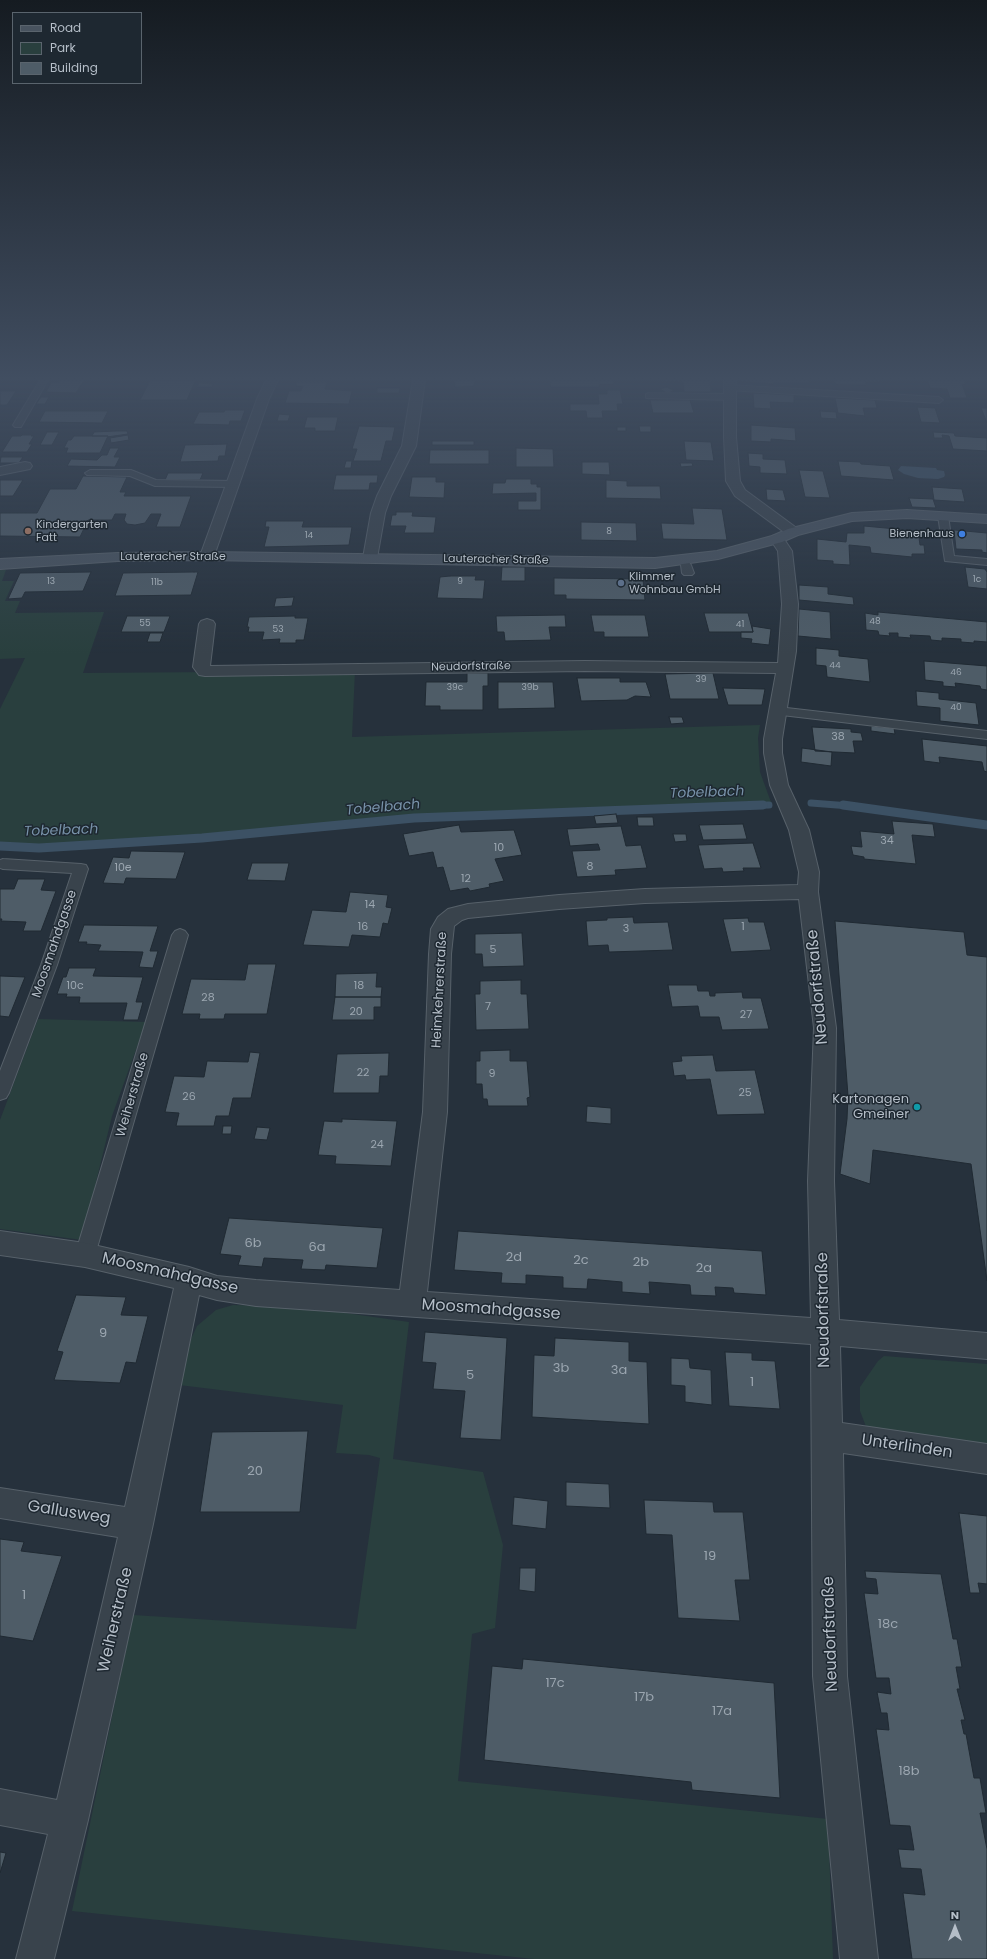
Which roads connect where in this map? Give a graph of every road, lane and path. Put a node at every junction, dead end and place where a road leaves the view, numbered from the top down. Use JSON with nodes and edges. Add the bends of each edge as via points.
{"nodes":[{"id":1,"x":238,"y":471,"type":"edge"},
{"id":2,"x":396,"y":471,"type":"edge"},
{"id":3,"x":732,"y":471,"type":"edge"},
{"id":4,"x":90,"y":473,"type":"dead end"},
{"id":5,"x":234,"y":484,"type":"junction"},
{"id":6,"x":943,"y":516,"type":"junction"},
{"id":7,"x":987,"y":519,"type":"edge"},
{"id":8,"x":785,"y":535,"type":"junction"},
{"id":9,"x":215,"y":558,"type":"junction"},
{"id":10,"x":370,"y":558,"type":"junction"},
{"id":11,"x":987,"y":562,"type":"edge"},
{"id":12,"x":0,"y":564,"type":"edge"},
{"id":13,"x":207,"y":624,"type":"dead end"},
{"id":14,"x":786,"y":668,"type":"junction"},
{"id":15,"x":778,"y":712,"type":"junction"},
{"id":16,"x":987,"y":735,"type":"edge"},
{"id":17,"x":3,"y":864,"type":"dead end"},
{"id":18,"x":808,"y":892,"type":"junction"},
{"id":19,"x":180,"y":935,"type":"dead end"},
{"id":20,"x":0,"y":1093,"type":"edge"},
{"id":21,"x":0,"y":1242,"type":"edge"},
{"id":22,"x":86,"y":1254,"type":"junction"},
{"id":23,"x":189,"y":1279,"type":"junction"},
{"id":24,"x":412,"y":1304,"type":"junction"},
{"id":25,"x":825,"y":1332,"type":"junction"},
{"id":26,"x":987,"y":1346,"type":"edge"},
{"id":27,"x":828,"y":1436,"type":"junction"},
{"id":28,"x":987,"y":1459,"type":"edge"},
{"id":29,"x":0,"y":1503,"type":"edge"},
{"id":30,"x":137,"y":1524,"type":"junction"},
{"id":31,"x":0,"y":1807,"type":"edge"},
{"id":32,"x":70,"y":1820,"type":"junction"},
{"id":33,"x":35,"y":1959,"type":"edge"},
{"id":34,"x":859,"y":1959,"type":"edge"}],
"edges":[{"from":1,"to":5,"type":"street"},
{"from":2,"to":10,"type":"street","via":[[378,514]]},
{"from":3,"to":8,"type":"street","via":[[732,481],[740,493]]},
{"from":4,"to":5,"type":"lane","via":[[131,473],[155,483]]},
{"from":5,"to":9,"type":"street"},
{"from":6,"to":7,"type":"street","name":"Lauteracher Straße"},
{"from":6,"to":8,"type":"street","name":"Lauteracher Straße","via":[[880,514],[852,517]]},
{"from":6,"to":11,"type":"lane","via":[[949,558]]},
{"from":8,"to":10,"type":"street","name":"Lauteracher Straße","via":[[685,567],[655,563]]},
{"from":8,"to":14,"type":"street","name":"Neudorfstraße","via":[[790,604]]},
{"from":9,"to":10,"type":"street","name":"Lauteracher Straße"},
{"from":9,"to":12,"type":"street","name":"Lauteracher Straße","via":[[112,558]]},
{"from":13,"to":14,"type":"street","name":"Neudorfstraße","via":[[201,667],[205,671],[585,666]]},
{"from":14,"to":15,"type":"street","name":"Neudorfstraße"},
{"from":15,"to":16,"type":"lane"},
{"from":15,"to":18,"type":"street","name":"Neudorfstraße","via":[[773,739],[776,768],[780,785],[799,830],[808,872]]},
{"from":17,"to":20,"type":"lane","name":"Moosmahdgasse","via":[[81,869],[49,965]]},
{"from":18,"to":24,"type":"street","name":"Heimkehrerstraße","via":[[669,895],[559,902],[468,910],[455,914],[445,922],[440,954],[435,1112]]},
{"from":18,"to":25,"type":"street","name":"Neudorfstraße","via":[[825,1028],[821,1181]]},
{"from":19,"to":22,"type":"lane","name":"Weiherstraße"},
{"from":21,"to":22,"type":"street","name":"Moosmahdgasse"},
{"from":22,"to":23,"type":"street","name":"Moosmahdgasse"},
{"from":23,"to":24,"type":"street","name":"Moosmahdgasse","via":[[217,1288],[256,1293]]},
{"from":23,"to":30,"type":"street","name":"Weiherstraße"},
{"from":24,"to":25,"type":"street","name":"Moosmahdgasse"},
{"from":25,"to":26,"type":"street","name":"Moosmahdgasse"},
{"from":25,"to":27,"type":"street","name":"Neudorfstraße"},
{"from":27,"to":28,"type":"street","name":"Unterlinden"},
{"from":27,"to":34,"type":"street","name":"Neudorfstraße","via":[[830,1676]]},
{"from":29,"to":30,"type":"street","name":"Gallusweg"},
{"from":30,"to":32,"type":"street","name":"Weiherstraße"},
{"from":31,"to":32,"type":"street"},
{"from":32,"to":33,"type":"street","name":"Weiherstraße"}]}
